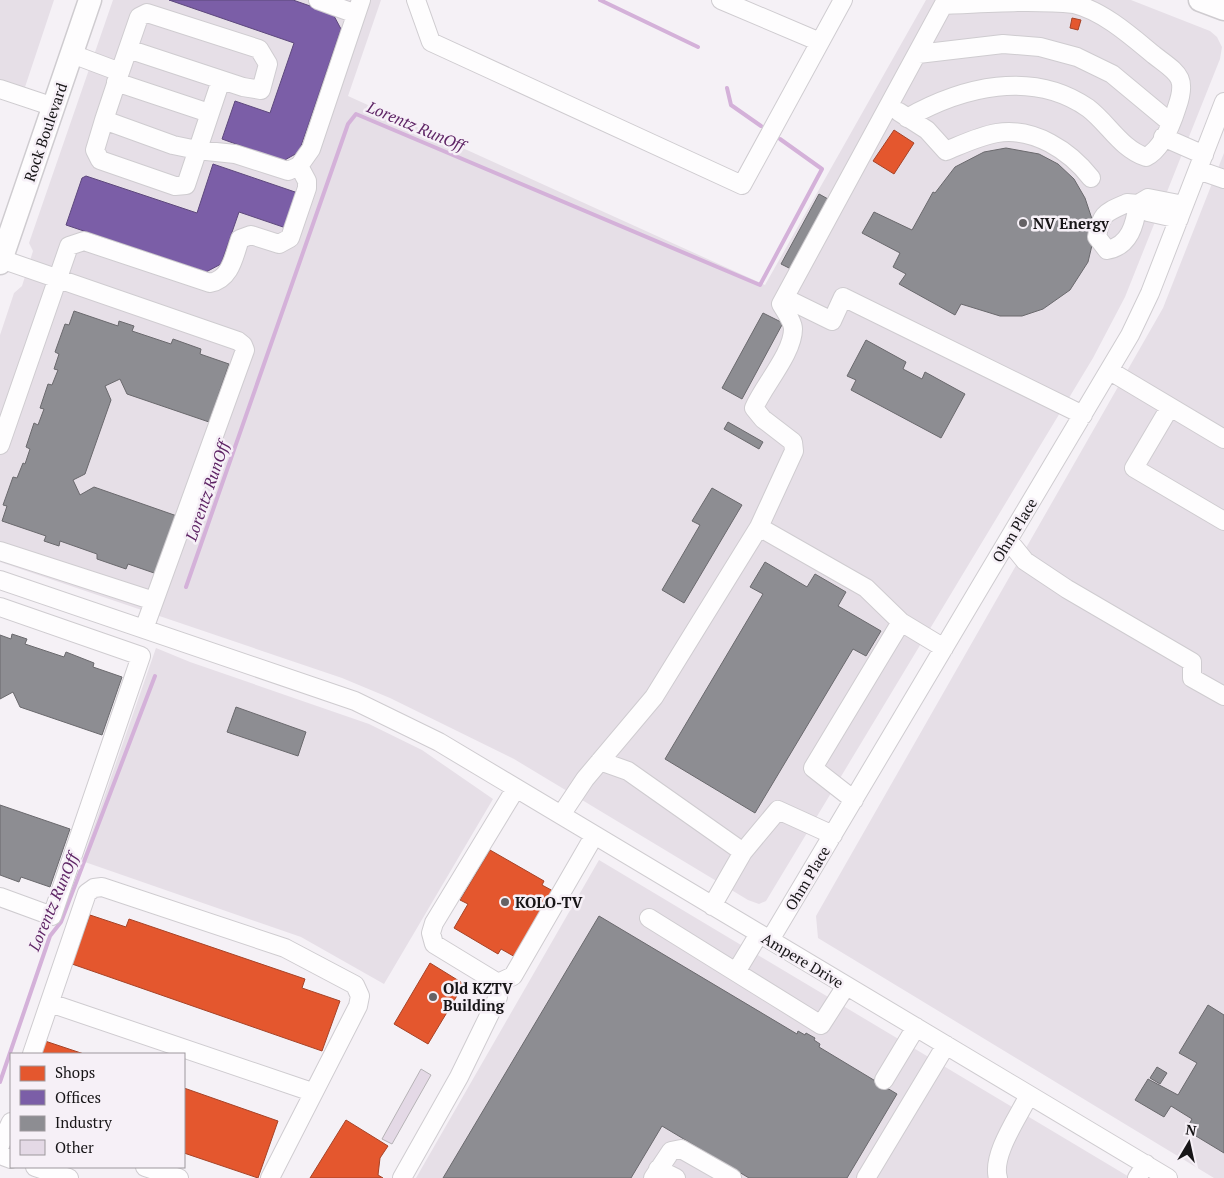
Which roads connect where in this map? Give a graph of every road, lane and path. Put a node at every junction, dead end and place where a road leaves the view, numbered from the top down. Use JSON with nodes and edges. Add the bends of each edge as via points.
{"nodes":[{"id":1,"x":90,"y":0,"type":"edge"},
{"id":2,"x":318,"y":0,"type":"edge"},
{"id":3,"x":416,"y":0,"type":"edge"},
{"id":4,"x":721,"y":0,"type":"edge"},
{"id":5,"x":842,"y":0,"type":"edge"},
{"id":6,"x":1200,"y":0,"type":"edge"},
{"id":7,"x":945,"y":3,"type":"edge"},
{"id":8,"x":358,"y":7,"type":"edge"},
{"id":9,"x":1224,"y":10,"type":"edge"},
{"id":10,"x":820,"y":42,"type":"junction"},
{"id":11,"x":128,"y":49,"type":"junction"},
{"id":12,"x":72,"y":54,"type":"junction"},
{"id":13,"x":918,"y":54,"type":"junction"},
{"id":14,"x":118,"y":77,"type":"junction"},
{"id":15,"x":221,"y":80,"type":"junction"},
{"id":16,"x":0,"y":89,"type":"edge"},
{"id":17,"x":1224,"y":102,"type":"edge"},
{"id":18,"x":54,"y":107,"type":"junction"},
{"id":19,"x":890,"y":107,"type":"junction"},
{"id":20,"x":209,"y":113,"type":"junction"},
{"id":21,"x":907,"y":118,"type":"junction"},
{"id":22,"x":104,"y":120,"type":"junction"},
{"id":23,"x":1167,"y":130,"type":"junction"},
{"id":24,"x":1218,"y":138,"type":"edge"},
{"id":25,"x":197,"y":150,"type":"junction"},
{"id":26,"x":1201,"y":162,"type":"junction"},
{"id":27,"x":299,"y":166,"type":"junction"},
{"id":28,"x":1091,"y":178,"type":"dead end"},
{"id":29,"x":1224,"y":179,"type":"edge"},
{"id":30,"x":1138,"y":204,"type":"dead end"},
{"id":31,"x":1181,"y":212,"type":"junction"},
{"id":32,"x":1,"y":261,"type":"edge"},
{"id":33,"x":57,"y":278,"type":"junction"},
{"id":34,"x":785,"y":298,"type":"junction"},
{"id":35,"x":1110,"y":371,"type":"junction"},
{"id":36,"x":1170,"y":407,"type":"junction"},
{"id":37,"x":1083,"y":415,"type":"junction"},
{"id":38,"x":1224,"y":440,"type":"edge"},
{"id":39,"x":0,"y":445,"type":"edge"},
{"id":40,"x":1224,"y":521,"type":"edge"},
{"id":41,"x":758,"y":527,"type":"junction"},
{"id":42,"x":1008,"y":540,"type":"junction"},
{"id":43,"x":0,"y":552,"type":"edge"},
{"id":44,"x":0,"y":580,"type":"edge"},
{"id":45,"x":154,"y":601,"type":"junction"},
{"id":46,"x":0,"y":607,"type":"edge"},
{"id":47,"x":901,"y":622,"type":"junction"},
{"id":48,"x":147,"y":630,"type":"junction"},
{"id":49,"x":944,"y":648,"type":"junction"},
{"id":50,"x":141,"y":656,"type":"junction"},
{"id":51,"x":1224,"y":696,"type":"edge"},
{"id":52,"x":600,"y":761,"type":"junction"},
{"id":53,"x":516,"y":788,"type":"junction"},
{"id":54,"x":854,"y":800,"type":"junction"},
{"id":55,"x":560,"y":815,"type":"junction"},
{"id":56,"x":833,"y":835,"type":"junction"},
{"id":57,"x":594,"y":836,"type":"junction"},
{"id":58,"x":743,"y":852,"type":"junction"},
{"id":59,"x":0,"y":897,"type":"edge"},
{"id":60,"x":712,"y":906,"type":"junction"},
{"id":61,"x":649,"y":918,"type":"dead end"},
{"id":62,"x":764,"y":937,"type":"junction"},
{"id":63,"x":736,"y":972,"type":"junction"},
{"id":64,"x":498,"y":983,"type":"junction"},
{"id":65,"x":846,"y":986,"type":"junction"},
{"id":66,"x":50,"y":1002,"type":"junction"},
{"id":67,"x":916,"y":1028,"type":"junction"},
{"id":68,"x":946,"y":1045,"type":"junction"},
{"id":69,"x":32,"y":1053,"type":"edge"},
{"id":70,"x":884,"y":1080,"type":"dead end"},
{"id":71,"x":312,"y":1092,"type":"junction"},
{"id":72,"x":1029,"y":1095,"type":"junction"},
{"id":73,"x":10,"y":1124,"type":"edge"},
{"id":74,"x":3,"y":1155,"type":"edge"},
{"id":75,"x":38,"y":1168,"type":"edge"},
{"id":76,"x":148,"y":1168,"type":"edge"},
{"id":77,"x":1141,"y":1171,"type":"edge"},
{"id":78,"x":656,"y":1173,"type":"edge"},
{"id":79,"x":69,"y":1178,"type":"edge"},
{"id":80,"x":179,"y":1178,"type":"edge"},
{"id":81,"x":270,"y":1178,"type":"edge"},
{"id":82,"x":402,"y":1178,"type":"edge"},
{"id":83,"x":676,"y":1178,"type":"edge"},
{"id":84,"x":732,"y":1178,"type":"edge"},
{"id":85,"x":866,"y":1178,"type":"edge"},
{"id":86,"x":998,"y":1178,"type":"edge"},
{"id":87,"x":1168,"y":1178,"type":"edge"}],
"edges":[{"from":1,"to":12,"type":"main road","name":"Rock Boulevard"},
{"from":2,"to":8,"type":"street"},
{"from":3,"to":10,"type":"street","via":[[431,42],[742,185]]},
{"from":4,"to":10,"type":"street"},
{"from":5,"to":10,"type":"street"},
{"from":6,"to":9,"type":"main road"},
{"from":7,"to":13,"type":"street"},
{"from":7,"to":23,"type":"street","via":[[1074,4],[1099,15],[1139,42],[1182,81],[1183,90]]},
{"from":8,"to":27,"type":"street","via":[[311,148]]},
{"from":11,"to":14,"type":"street"},
{"from":11,"to":15,"type":"street"},
{"from":11,"to":15,"type":"street","via":[[138,17],[147,13],[258,49],[268,64],[260,90]]},
{"from":12,"to":14,"type":"street"},
{"from":12,"to":18,"type":"main road","name":"Rock Boulevard"},
{"from":13,"to":19,"type":"street"},
{"from":13,"to":23,"type":"street","via":[[1003,44],[1040,47],[1077,57],[1112,74]]},
{"from":14,"to":20,"type":"street"},
{"from":14,"to":22,"type":"street"},
{"from":15,"to":20,"type":"street"},
{"from":16,"to":18,"type":"street"},
{"from":17,"to":24,"type":"street","name":"Ohm Place"},
{"from":18,"to":32,"type":"main road","name":"Rock Boulevard"},
{"from":19,"to":21,"type":"street"},
{"from":19,"to":34,"type":"street"},
{"from":20,"to":25,"type":"street"},
{"from":21,"to":23,"type":"street","via":[[965,91],[994,86],[1029,86],[1059,93],[1088,108],[1134,153],[1146,157],[1154,153]]},
{"from":21,"to":28,"type":"street","via":[[928,130],[946,151],[999,133],[1034,137],[1067,153]]},
{"from":22,"to":25,"type":"street","via":[[173,145]]},
{"from":22,"to":25,"type":"street","via":[[95,150],[100,160],[175,186],[186,185]]},
{"from":23,"to":26,"type":"street"},
{"from":24,"to":26,"type":"street","name":"Ohm Place"},
{"from":25,"to":27,"type":"street","via":[[235,154],[288,171]]},
{"from":26,"to":29,"type":"street"},
{"from":26,"to":31,"type":"street","name":"Ohm Place"},
{"from":27,"to":33,"type":"street","via":[[307,188],[290,238],[280,244],[251,235],[240,239],[228,272],[216,282],[210,283],[84,241],[69,246]]},
{"from":30,"to":31,"type":"street","via":[[1148,212]]},
{"from":31,"to":35,"type":"street","name":"Ohm Place","via":[[1150,293]]},
{"from":32,"to":33,"type":"street"},
{"from":33,"to":39,"type":"street"},
{"from":33,"to":45,"type":"street","via":[[238,341],[245,350]]},
{"from":34,"to":37,"type":"street","via":[[832,321],[843,297]]},
{"from":34,"to":41,"type":"street","via":[[781,304],[793,327],[790,346],[754,408],[793,442],[794,451]]},
{"from":35,"to":36,"type":"street"},
{"from":35,"to":37,"type":"street","name":"Ohm Place"},
{"from":36,"to":38,"type":"street"},
{"from":36,"to":40,"type":"street","via":[[1134,468]]},
{"from":37,"to":42,"type":"street","name":"Ohm Place"},
{"from":41,"to":47,"type":"street","via":[[866,588]]},
{"from":41,"to":52,"type":"street","via":[[654,697]]},
{"from":42,"to":49,"type":"street","name":"Ohm Place"},
{"from":42,"to":51,"type":"street","via":[[1025,561],[1067,589],[1192,662],[1192,678]]},
{"from":43,"to":45,"type":"street"},
{"from":44,"to":48,"type":"street","name":"Ampere Drive"},
{"from":45,"to":48,"type":"street"},
{"from":46,"to":50,"type":"street"},
{"from":47,"to":49,"type":"street"},
{"from":47,"to":54,"type":"street","via":[[813,768]]},
{"from":48,"to":50,"type":"street"},
{"from":48,"to":53,"type":"street","name":"Ampere Drive","via":[[355,701],[439,742]]},
{"from":49,"to":54,"type":"street","name":"Ohm Place"},
{"from":50,"to":59,"type":"street","via":[[52,916]]},
{"from":52,"to":55,"type":"street"},
{"from":52,"to":58,"type":"street","via":[[628,771]]},
{"from":53,"to":55,"type":"street","name":"Ampere Drive"},
{"from":53,"to":64,"type":"street","via":[[431,933],[434,944]]},
{"from":54,"to":56,"type":"street","name":"Ohm Place"},
{"from":55,"to":57,"type":"street","name":"Ampere Drive"},
{"from":56,"to":58,"type":"street","via":[[778,810]]},
{"from":56,"to":62,"type":"street","name":"Ohm Place"},
{"from":57,"to":60,"type":"street","name":"Ampere Drive"},
{"from":57,"to":64,"type":"street","via":[[513,976]]},
{"from":58,"to":60,"type":"street"},
{"from":60,"to":62,"type":"street","name":"Ampere Drive"},
{"from":61,"to":63,"type":"street"},
{"from":62,"to":63,"type":"street","name":"Ohm Place"},
{"from":62,"to":65,"type":"street","name":"Ampere Drive"},
{"from":63,"to":65,"type":"street","via":[[821,1025]]},
{"from":64,"to":82,"type":"street","via":[[498,997],[459,1077]]},
{"from":65,"to":67,"type":"street","name":"Ampere Drive"},
{"from":66,"to":69,"type":"street"},
{"from":66,"to":71,"type":"street"},
{"from":66,"to":71,"type":"street","via":[[87,893],[94,888],[102,887],[276,945],[355,985],[360,996],[358,1006]]},
{"from":67,"to":68,"type":"street","name":"Ampere Drive"},
{"from":67,"to":70,"type":"street"},
{"from":68,"to":72,"type":"street","name":"Ampere Drive"},
{"from":68,"to":85,"type":"street"},
{"from":71,"to":81,"type":"street"},
{"from":72,"to":77,"type":"street","name":"Ampere Drive"},
{"from":72,"to":86,"type":"street","via":[[1002,1148],[995,1168]]},
{"from":73,"to":74,"type":"street"},
{"from":75,"to":79,"type":"street"},
{"from":76,"to":80,"type":"street"},
{"from":77,"to":87,"type":"street","name":"Ampere Drive"},
{"from":78,"to":83,"type":"street"},
{"from":78,"to":84,"type":"street","via":[[671,1151],[681,1149]]}]}
